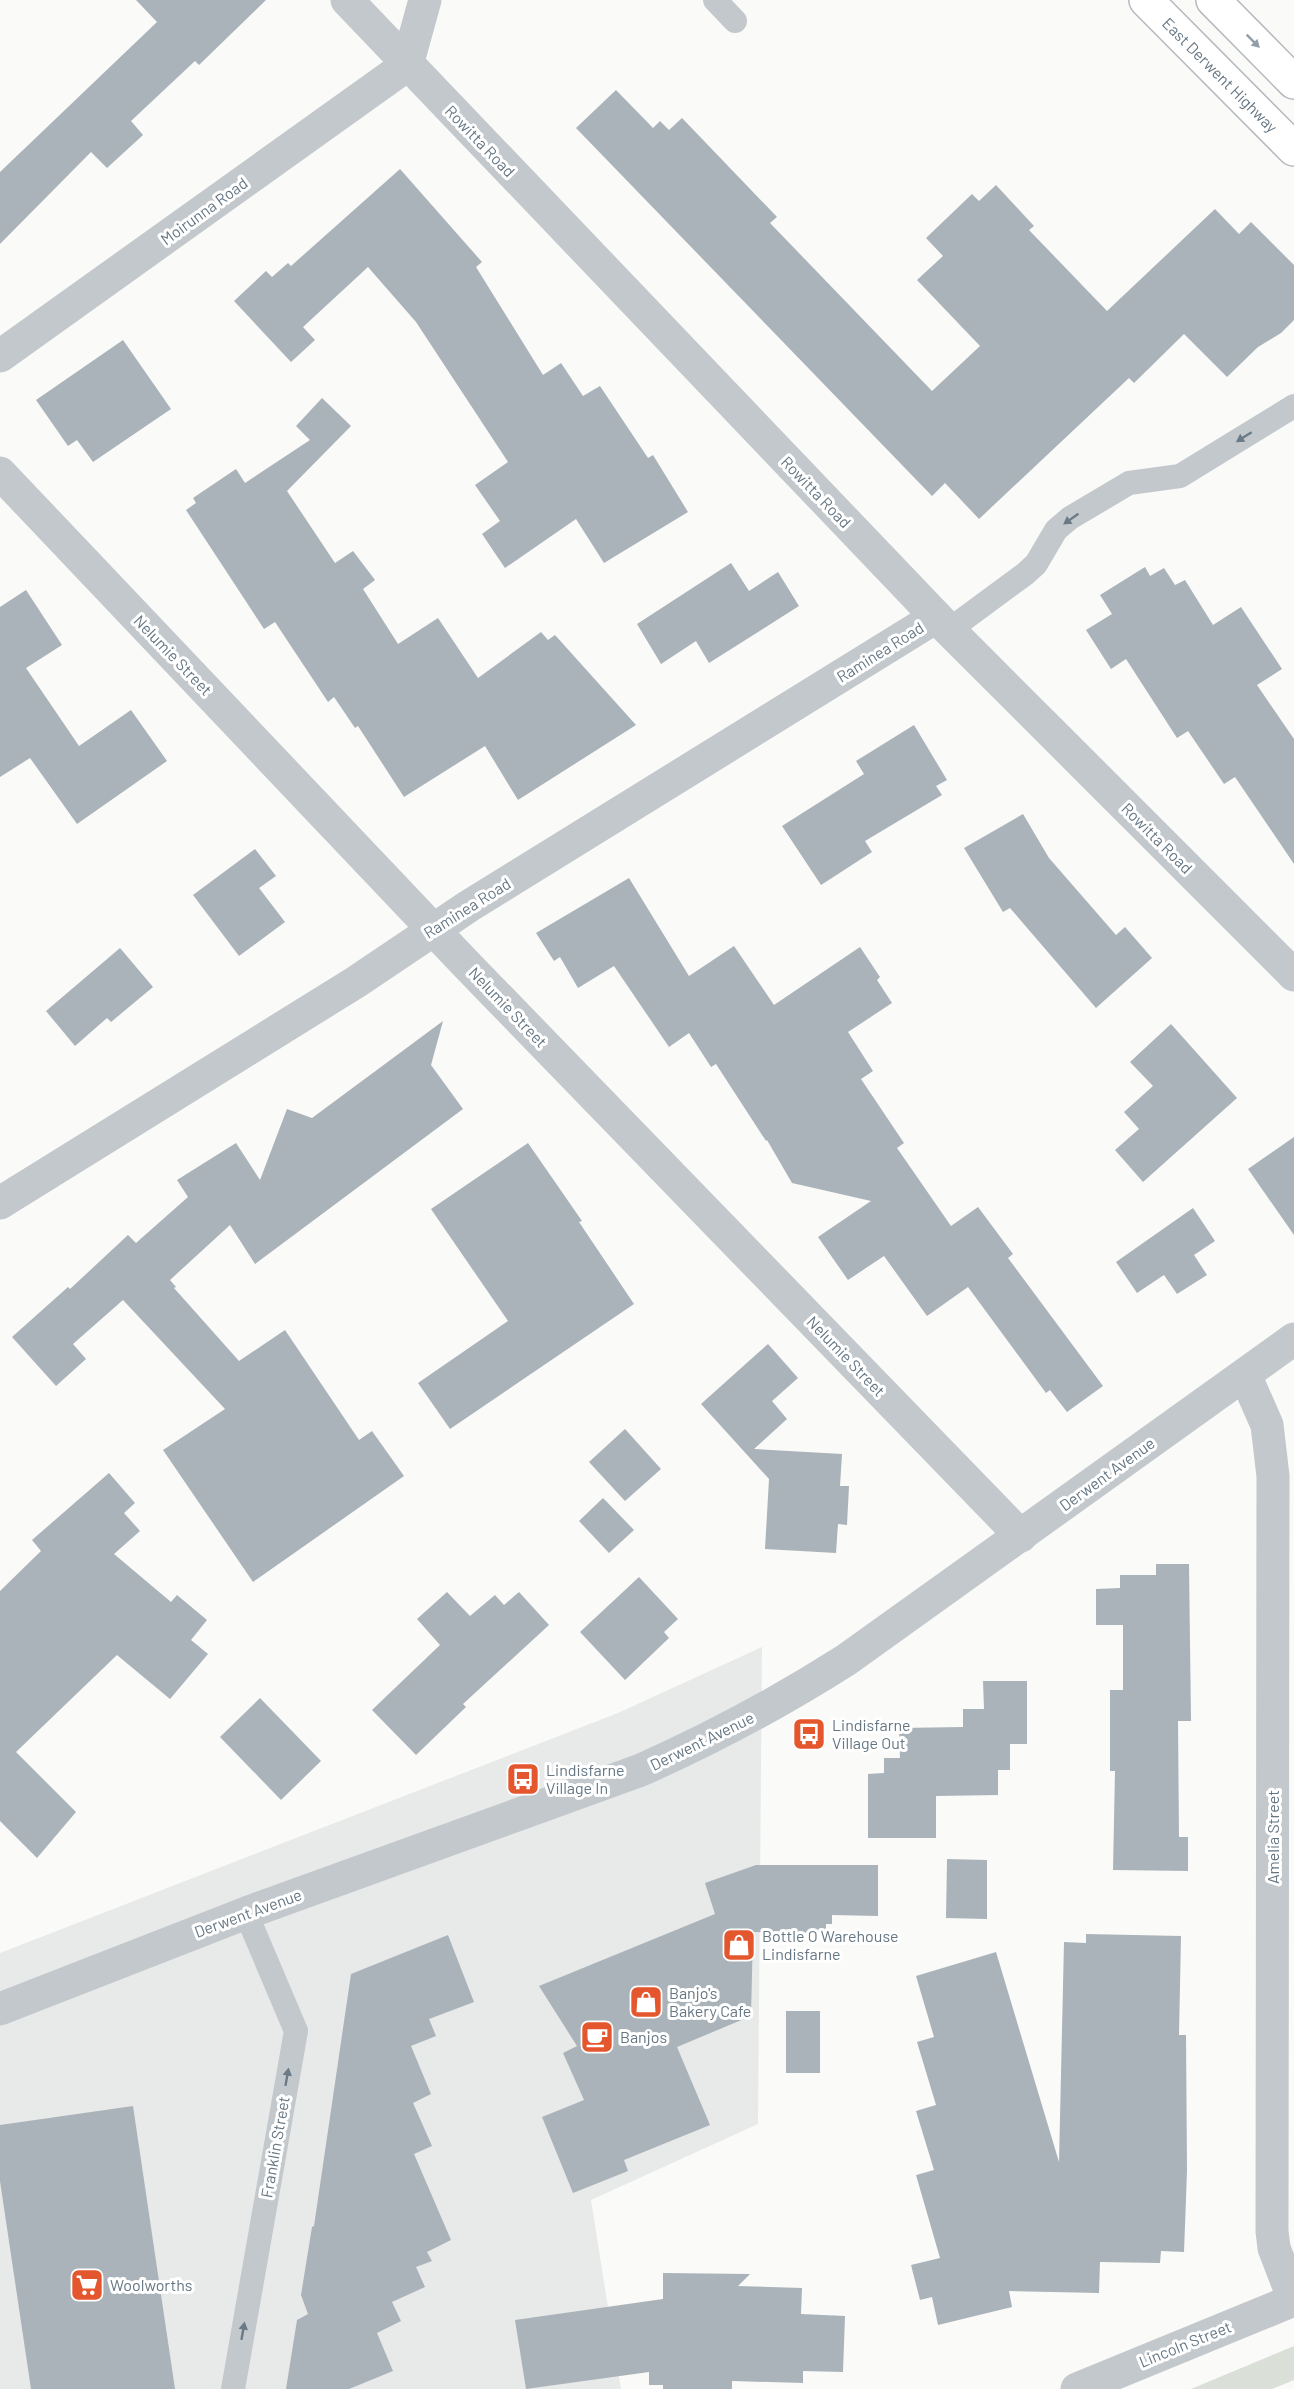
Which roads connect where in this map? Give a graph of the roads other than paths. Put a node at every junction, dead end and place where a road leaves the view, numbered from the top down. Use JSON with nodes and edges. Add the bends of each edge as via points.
{"nodes":[{"id":1,"x":347,"y":0,"type":"edge"},
{"id":2,"x":425,"y":0,"type":"edge"},
{"id":3,"x":715,"y":0,"type":"edge"},
{"id":4,"x":1146,"y":0,"type":"edge"},
{"id":5,"x":1213,"y":0,"type":"edge"},
{"id":6,"x":735,"y":21,"type":"dead end"},
{"id":7,"x":407,"y":65,"type":"junction"},
{"id":8,"x":1294,"y":82,"type":"edge"},
{"id":9,"x":1294,"y":149,"type":"edge"},
{"id":10,"x":0,"y":356,"type":"edge"},
{"id":11,"x":1294,"y":406,"type":"edge"},
{"id":12,"x":0,"y":473,"type":"edge"},
{"id":13,"x":943,"y":623,"type":"junction"},
{"id":14,"x":434,"y":929,"type":"junction"},
{"id":15,"x":1294,"y":975,"type":"edge"},
{"id":16,"x":0,"y":1203,"type":"edge"},
{"id":17,"x":1294,"y":1339,"type":"edge"},
{"id":18,"x":1245,"y":1375,"type":"junction"},
{"id":19,"x":1021,"y":1536,"type":"junction"},
{"id":20,"x":246,"y":1913,"type":"junction"},
{"id":21,"x":0,"y":2009,"type":"edge"},
{"id":22,"x":1294,"y":2300,"type":"edge"},
{"id":23,"x":233,"y":2389,"type":"edge"},
{"id":24,"x":1077,"y":2389,"type":"edge"}],
"edges":[{"from":1,"to":7,"type":"street","name":"Rowitta Road"},
{"from":2,"to":7,"type":"street"},
{"from":3,"to":6,"type":"lane"},
{"from":4,"to":9,"type":"main road","name":"East Derwent Highway"},
{"from":5,"to":8,"type":"main road","one_way":true},
{"from":7,"to":10,"type":"street","name":"Moirunna Road"},
{"from":7,"to":13,"type":"street","name":"Rowitta Road"},
{"from":11,"to":13,"type":"lane","name":"Raminea Road","one_way":true,"via":[[1180,476],[1129,483],[1070,518],[1056,530],[1036,564],[1025,574]]},
{"from":12,"to":14,"type":"street","name":"Nelumie Street"},
{"from":13,"to":14,"type":"street","name":"Raminea Road"},
{"from":13,"to":15,"type":"street","name":"Rowitta Road"},
{"from":14,"to":16,"type":"street","name":"Raminea Road","via":[[356,982]]},
{"from":14,"to":19,"type":"street","name":"Nelumie Street"},
{"from":17,"to":18,"type":"street","name":"Derwent Avenue"},
{"from":18,"to":19,"type":"street","name":"Derwent Avenue"},
{"from":18,"to":22,"type":"street","name":"Amelia Street","via":[[1267,1425],[1273,1476],[1272,2231],[1274,2248]]},
{"from":19,"to":20,"type":"street","name":"Derwent Avenue","via":[[846,1660],[701,1744],[641,1770]]},
{"from":20,"to":21,"type":"street","name":"Derwent Avenue"},
{"from":23,"to":20,"type":"lane","name":"Franklin Street","one_way":true,"via":[[296,2031]]},
{"from":22,"to":24,"type":"street","name":"Lincoln Street"}]}
